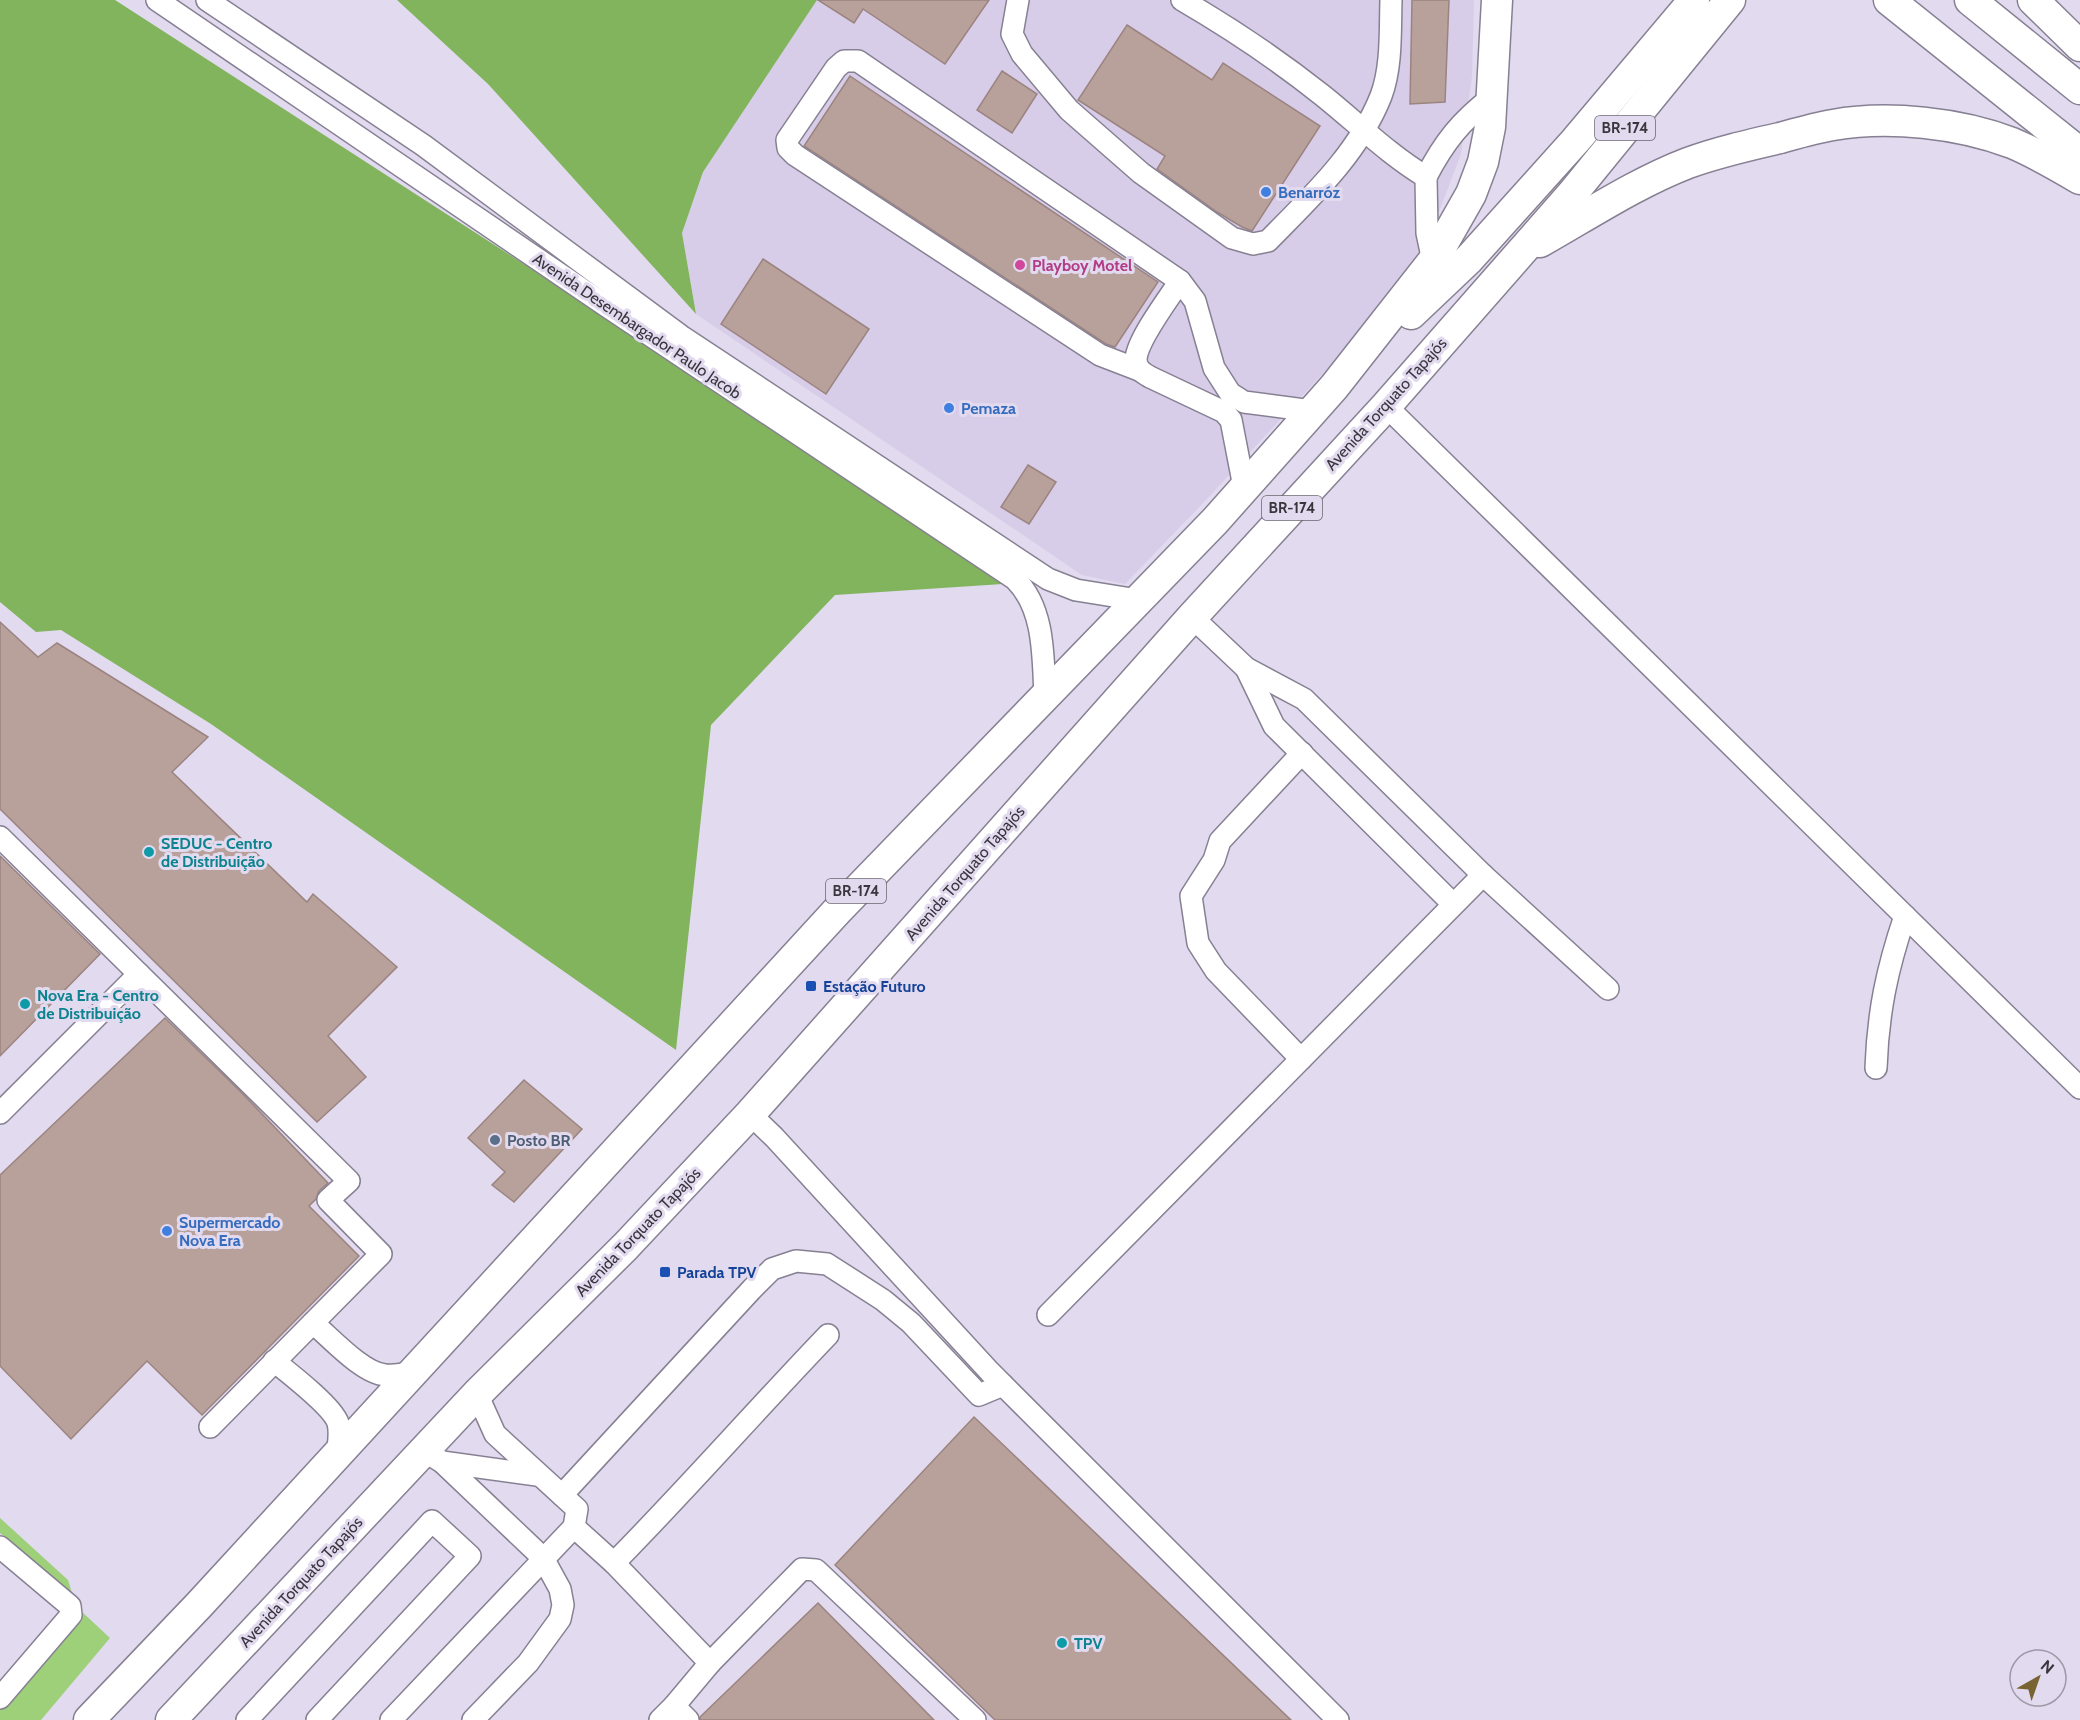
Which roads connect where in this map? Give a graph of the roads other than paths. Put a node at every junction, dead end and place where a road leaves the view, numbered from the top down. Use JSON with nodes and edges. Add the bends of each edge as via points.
{"nodes":[{"id":1,"x":157,"y":0,"type":"edge"},
{"id":2,"x":207,"y":0,"type":"edge"},
{"id":3,"x":1018,"y":0,"type":"edge"},
{"id":4,"x":1182,"y":0,"type":"edge"},
{"id":5,"x":1391,"y":0,"type":"edge"},
{"id":6,"x":1497,"y":0,"type":"edge"},
{"id":7,"x":1694,"y":0,"type":"edge"},
{"id":8,"x":1730,"y":0,"type":"edge"},
{"id":9,"x":1889,"y":0,"type":"edge"},
{"id":10,"x":1970,"y":0,"type":"edge"},
{"id":11,"x":2033,"y":0,"type":"edge"},
{"id":12,"x":2080,"y":46,"type":"edge"},
{"id":13,"x":2080,"y":89,"type":"edge"},
{"id":14,"x":1492,"y":97,"type":"junction"},
{"id":15,"x":372,"y":111,"type":"junction"},
{"id":16,"x":1364,"y":128,"type":"junction"},
{"id":17,"x":354,"y":134,"type":"junction"},
{"id":18,"x":2080,"y":153,"type":"edge"},
{"id":19,"x":1426,"y":177,"type":"junction"},
{"id":20,"x":2080,"y":179,"type":"edge"},
{"id":21,"x":1519,"y":254,"type":"junction"},
{"id":22,"x":1433,"y":261,"type":"junction"},
{"id":23,"x":1180,"y":281,"type":"junction"},
{"id":24,"x":1139,"y":370,"type":"junction"},
{"id":25,"x":1334,"y":387,"type":"junction"},
{"id":26,"x":1386,"y":406,"type":"junction"},
{"id":27,"x":1312,"y":411,"type":"junction"},
{"id":28,"x":1244,"y":487,"type":"junction"},
{"id":29,"x":1138,"y":600,"type":"junction"},
{"id":30,"x":1192,"y":617,"type":"junction"},
{"id":31,"x":1246,"y":668,"type":"junction"},
{"id":32,"x":1045,"y":697,"type":"junction"},
{"id":33,"x":1302,"y":753,"type":"junction"},
{"id":34,"x":0,"y":837,"type":"edge"},
{"id":35,"x":1483,"y":875,"type":"junction"},
{"id":36,"x":1453,"y":904,"type":"junction"},
{"id":37,"x":1905,"y":916,"type":"junction"},
{"id":38,"x":139,"y":974,"type":"junction"},
{"id":39,"x":1608,"y":989,"type":"dead end"},
{"id":40,"x":1301,"y":1059,"type":"junction"},
{"id":41,"x":1876,"y":1068,"type":"dead end"},
{"id":42,"x":2080,"y":1088,"type":"edge"},
{"id":43,"x":0,"y":1113,"type":"edge"},
{"id":44,"x":750,"y":1114,"type":"junction"},
{"id":45,"x":1048,"y":1315,"type":"dead end"},
{"id":46,"x":313,"y":1323,"type":"junction"},
{"id":47,"x":828,"y":1335,"type":"dead end"},
{"id":48,"x":274,"y":1361,"type":"junction"},
{"id":49,"x":413,"y":1372,"type":"junction"},
{"id":50,"x":1003,"y":1385,"type":"junction"},
{"id":51,"x":477,"y":1394,"type":"junction"},
{"id":52,"x":210,"y":1427,"type":"dead end"},
{"id":53,"x":337,"y":1456,"type":"junction"},
{"id":54,"x":433,"y":1456,"type":"junction"},
{"id":55,"x":537,"y":1475,"type":"junction"},
{"id":56,"x":562,"y":1495,"type":"junction"},
{"id":57,"x":574,"y":1527,"type":"junction"},
{"id":58,"x":0,"y":1547,"type":"edge"},
{"id":59,"x":543,"y":1558,"type":"junction"},
{"id":60,"x":614,"y":1563,"type":"junction"},
{"id":61,"x":710,"y":1663,"type":"junction"},
{"id":62,"x":0,"y":1698,"type":"edge"},
{"id":63,"x":674,"y":1715,"type":"edge"},
{"id":64,"x":88,"y":1720,"type":"edge"},
{"id":65,"x":171,"y":1720,"type":"edge"},
{"id":66,"x":247,"y":1720,"type":"edge"},
{"id":67,"x":317,"y":1720,"type":"edge"},
{"id":68,"x":392,"y":1720,"type":"edge"},
{"id":69,"x":473,"y":1720,"type":"edge"},
{"id":70,"x":975,"y":1720,"type":"edge"},
{"id":71,"x":1338,"y":1720,"type":"edge"}],
"edges":[{"from":1,"to":17,"type":"street","name":"Avenida Desembargador Paulo Jacob"},
{"from":2,"to":15,"type":"street","name":"Avenida Desembargador Paulo Jacob"},
{"from":3,"to":16,"type":"street","via":[[1012,34],[1022,54],[1069,110],[1141,172],[1232,238],[1253,244],[1268,241],[1334,172]]},
{"from":4,"to":16,"type":"street","via":[[1293,72]]},
{"from":5,"to":16,"type":"street","via":[[1388,69],[1381,96]]},
{"from":6,"to":14,"type":"highway","number":"BR-174"},
{"from":7,"to":25,"type":"highway","via":[[1469,259]]},
{"from":8,"to":21,"type":"highway","name":"Avenida Torquato Tapajós","number":"BR-174"},
{"from":9,"to":18,"type":"highway"},
{"from":10,"to":13,"type":"highway"},
{"from":11,"to":12,"type":"highway"},
{"from":14,"to":19,"type":"street","via":[[1455,129]]},
{"from":14,"to":22,"type":"highway","number":"BR-174","via":[[1483,162],[1462,212]]},
{"from":15,"to":17,"type":"street"},
{"from":15,"to":29,"type":"street","name":"Avenida Desembargador Paulo Jacob","via":[[681,336],[1048,579],[1076,590]]},
{"from":16,"to":19,"type":"street","via":[[1399,160]]},
{"from":17,"to":32,"type":"street","name":"Avenida Desembargador Paulo Jacob","via":[[1015,579],[1025,589],[1036,614]]},
{"from":19,"to":22,"type":"street"},
{"from":20,"to":21,"type":"highway","via":[[2011,143],[1969,130],[1880,121],[1834,125],[1687,164],[1641,185]]},
{"from":21,"to":26,"type":"highway","name":"Avenida Torquato Tapajós","number":"BR-174"},
{"from":22,"to":25,"type":"highway","number":"BR-174"},
{"from":23,"to":24,"type":"street","via":[[1141,343],[1136,360]]},
{"from":23,"to":24,"type":"street","via":[[858,61],[844,61],[836,68],[787,140],[795,155],[1100,356]]},
{"from":23,"to":27,"type":"street","via":[[1195,301],[1214,368],[1230,393],[1244,402]]},
{"from":24,"to":28,"type":"street","via":[[1224,412],[1231,420]]},
{"from":25,"to":27,"type":"highway","number":"BR-174"},
{"from":26,"to":30,"type":"highway","name":"Avenida Torquato Tapajós","number":"BR-174"},
{"from":26,"to":37,"type":"street"},
{"from":27,"to":28,"type":"highway","number":"BR-174"},
{"from":28,"to":29,"type":"highway","number":"BR-174"},
{"from":29,"to":32,"type":"highway","number":"BR-174"},
{"from":30,"to":31,"type":"street"},
{"from":30,"to":44,"type":"highway","name":"Avenida Torquato Tapajós","number":"BR-174"},
{"from":31,"to":33,"type":"street","via":[[1274,726]]},
{"from":31,"to":35,"type":"street","via":[[1304,699]]},
{"from":32,"to":49,"type":"highway","number":"BR-174","via":[[837,911]]},
{"from":33,"to":36,"type":"street"},
{"from":33,"to":40,"type":"street","via":[[1220,841],[1214,860],[1191,896],[1198,943],[1216,971]]},
{"from":34,"to":38,"type":"street"},
{"from":35,"to":36,"type":"street"},
{"from":35,"to":39,"type":"street"},
{"from":36,"to":40,"type":"street"},
{"from":37,"to":41,"type":"street","via":[[1882,994]]},
{"from":37,"to":42,"type":"street"},
{"from":38,"to":43,"type":"street"},
{"from":38,"to":46,"type":"street","via":[[349,1181],[328,1200],[381,1254]]},
{"from":40,"to":45,"type":"street"},
{"from":44,"to":50,"type":"street"},
{"from":44,"to":51,"type":"highway","name":"Avenida Torquato Tapajós","number":"BR-174","via":[[625,1247]]},
{"from":46,"to":48,"type":"street"},
{"from":46,"to":49,"type":"street","via":[[376,1373]]},
{"from":47,"to":60,"type":"street"},
{"from":48,"to":52,"type":"street"},
{"from":48,"to":53,"type":"street","via":[[337,1420]]},
{"from":49,"to":53,"type":"highway","number":"BR-174"},
{"from":50,"to":56,"type":"street","via":[[979,1395],[911,1323],[883,1300],[826,1264],[796,1261],[772,1269]]},
{"from":50,"to":71,"type":"street"},
{"from":51,"to":54,"type":"highway","name":"Avenida Torquato Tapajós","number":"BR-174"},
{"from":51,"to":55,"type":"street","via":[[495,1434]]},
{"from":53,"to":64,"type":"highway","number":"BR-174"},
{"from":54,"to":55,"type":"street"},
{"from":54,"to":59,"type":"street"},
{"from":54,"to":65,"type":"highway","name":"Avenida Torquato Tapajós","number":"BR-174"},
{"from":55,"to":56,"type":"street"},
{"from":56,"to":57,"type":"street","via":[[577,1509]]},
{"from":57,"to":59,"type":"street"},
{"from":57,"to":60,"type":"street"},
{"from":58,"to":62,"type":"street","via":[[70,1606],[71,1615]]},
{"from":59,"to":68,"type":"street"},
{"from":59,"to":69,"type":"street","via":[[560,1589],[560,1619],[528,1663]]},
{"from":60,"to":61,"type":"street"},
{"from":61,"to":63,"type":"street"},
{"from":61,"to":70,"type":"street","via":[[802,1569],[816,1569]]},
{"from":66,"to":67,"type":"street","via":[[432,1521],[470,1556]]}]}
